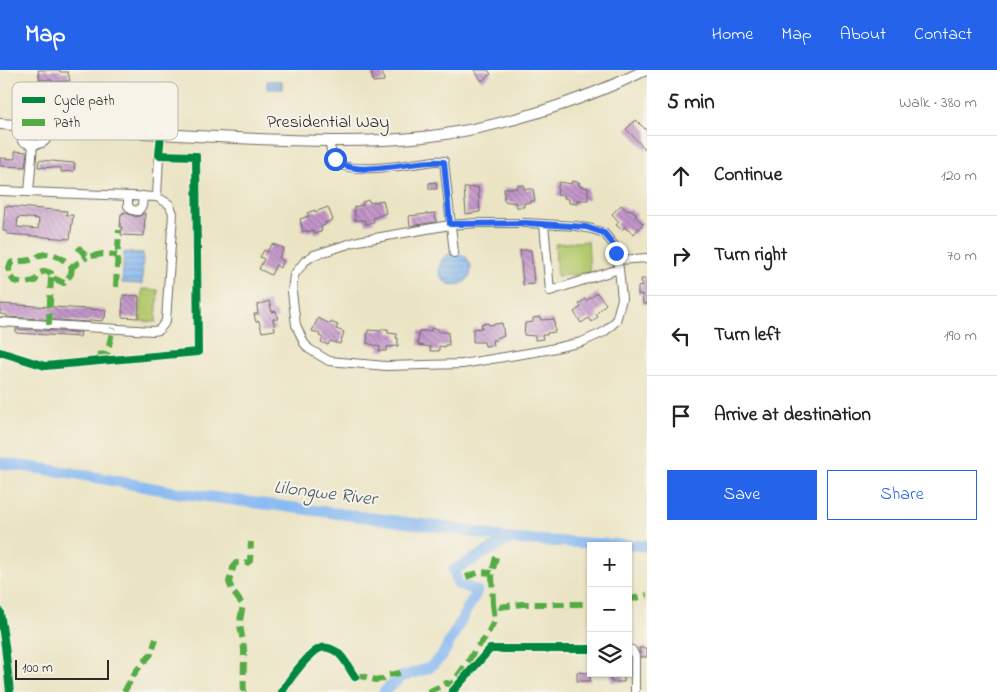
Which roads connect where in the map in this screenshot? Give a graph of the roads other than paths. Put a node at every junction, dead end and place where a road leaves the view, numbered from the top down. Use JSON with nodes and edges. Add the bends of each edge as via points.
{"nodes":[{"id":1,"x":646,"y":70,"type":"edge"},
{"id":2,"x":178,"y":135,"type":"edge"},
{"id":3,"x":22,"y":140,"type":"edge"},
{"id":4,"x":45,"y":140,"type":"edge"},
{"id":5,"x":160,"y":140,"type":"edge"},
{"id":6,"x":329,"y":141,"type":"junction"},
{"id":7,"x":33,"y":144,"type":"junction"},
{"id":8,"x":159,"y":155,"type":"junction"},
{"id":9,"x":0,"y":191,"type":"edge"},
{"id":10,"x":29,"y":192,"type":"junction"},
{"id":11,"x":128,"y":196,"type":"junction"},
{"id":12,"x":143,"y":196,"type":"junction"},
{"id":13,"x":157,"y":197,"type":"junction"},
{"id":14,"x":450,"y":224,"type":"junction"},
{"id":15,"x":544,"y":224,"type":"junction"},
{"id":16,"x":454,"y":253,"type":"dead end"},
{"id":17,"x":647,"y":258,"type":"edge"},
{"id":18,"x":618,"y":260,"type":"junction"},
{"id":19,"x":619,"y":270,"type":"junction"},
{"id":20,"x":0,"y":322,"type":"edge"},
{"id":21,"x":0,"y":352,"type":"edge"},
{"id":22,"x":0,"y":612,"type":"edge"},
{"id":23,"x":587,"y":649,"type":"edge"},
{"id":24,"x":632,"y":650,"type":"edge"},
{"id":25,"x":355,"y":677,"type":"dead end"},
{"id":26,"x":10,"y":692,"type":"edge"},
{"id":27,"x":282,"y":692,"type":"edge"},
{"id":28,"x":452,"y":692,"type":"edge"},
{"id":29,"x":635,"y":692,"type":"edge"}],
"edges":[{"from":1,"to":6,"type":"main road","name":"Presidential Way","via":[[615,85],[526,116],[480,128],[422,137]]},
{"from":2,"to":6,"type":"main road","name":"Presidential Way"},
{"from":3,"to":7,"type":"street"},
{"from":4,"to":7,"type":"street"},
{"from":5,"to":8,"type":"street"},
{"from":6,"to":14,"type":"street","via":[[333,157],[349,167],[444,162]]},
{"from":7,"to":10,"type":"street"},
{"from":8,"to":13,"type":"street"},
{"from":8,"to":21,"type":"street","via":[[196,156],[198,352],[45,366]]},
{"from":9,"to":10,"type":"street"},
{"from":10,"to":11,"type":"street"},
{"from":11,"to":12,"type":"street"},
{"from":11,"to":12,"type":"street","via":[[128,206],[132,210],[142,206]]},
{"from":12,"to":13,"type":"street"},
{"from":13,"to":20,"type":"street","via":[[169,204],[172,213],[164,326],[153,331]]},
{"from":14,"to":15,"type":"street"},
{"from":14,"to":16,"type":"street"},
{"from":14,"to":19,"type":"street","via":[[358,241],[305,261],[294,275],[292,292],[296,325],[309,349],[329,361],[386,366],[443,365],[502,358],[582,342],[604,333],[616,321],[622,299]]},
{"from":15,"to":18,"type":"street","via":[[586,227],[604,233],[614,245]]},
{"from":15,"to":19,"type":"street","via":[[550,291]]},
{"from":17,"to":18,"type":"street"},
{"from":18,"to":19,"type":"street"},
{"from":22,"to":26,"type":"street"},
{"from":23,"to":28,"type":"street","via":[[490,649]]},
{"from":24,"to":29,"type":"street","via":[[636,656]]},
{"from":25,"to":27,"type":"street","via":[[338,653],[319,648],[291,677]]}]}
